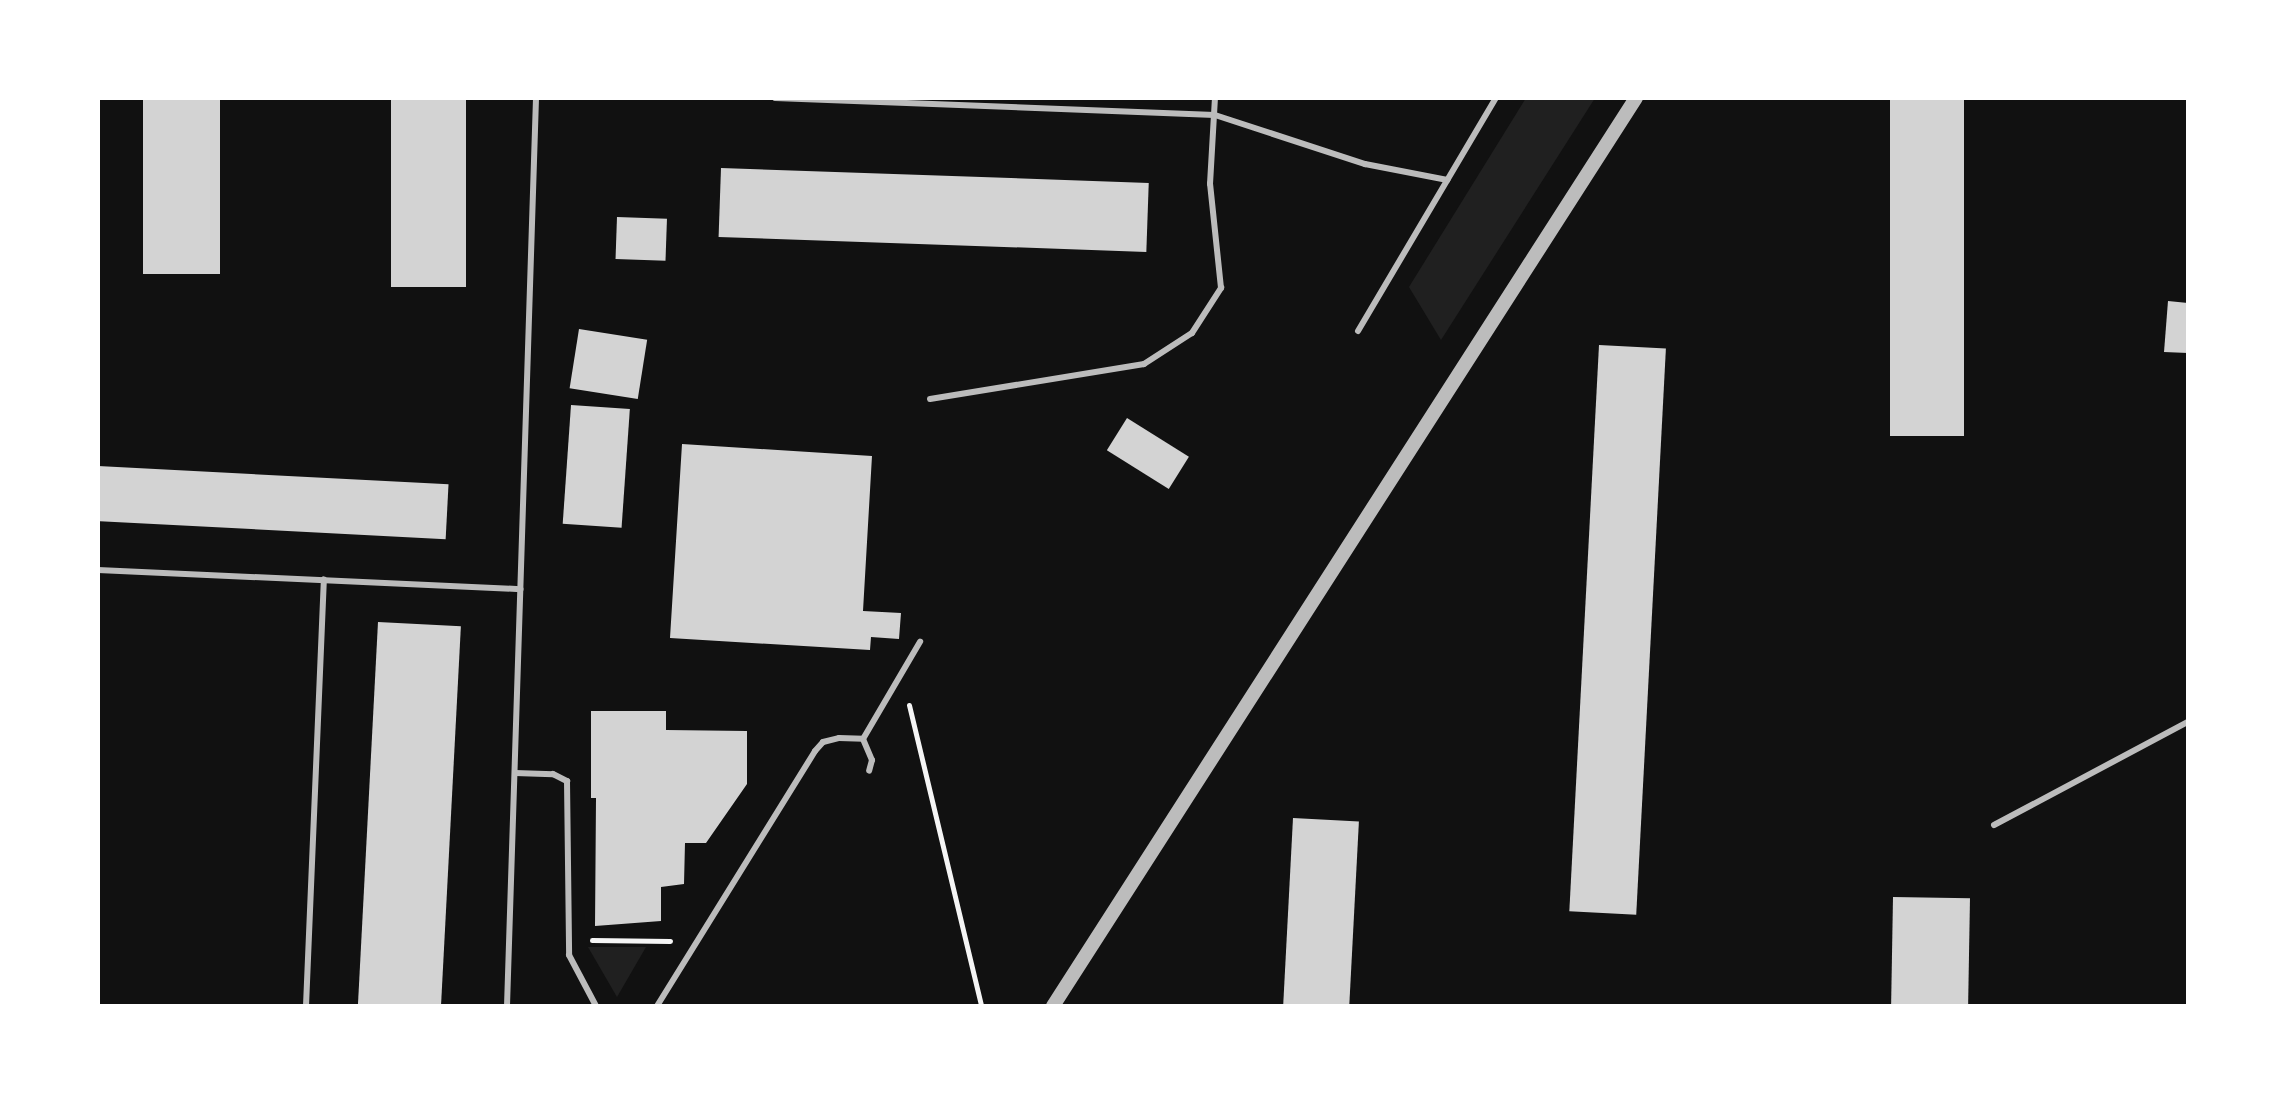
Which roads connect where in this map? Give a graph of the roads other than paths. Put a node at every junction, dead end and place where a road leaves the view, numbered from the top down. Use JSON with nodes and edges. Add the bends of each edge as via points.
{"nodes":[{"id":1,"x":536,"y":98,"type":"edge"},
{"id":2,"x":775,"y":98,"type":"edge"},
{"id":3,"x":1215,"y":98,"type":"edge"},
{"id":4,"x":1496,"y":98,"type":"edge"},
{"id":5,"x":1636,"y":98,"type":"edge"},
{"id":6,"x":849,"y":99,"type":"edge"},
{"id":7,"x":1215,"y":115,"type":"junction"},
{"id":8,"x":1447,"y":180,"type":"junction"},
{"id":9,"x":1358,"y":331,"type":"dead end"},
{"id":10,"x":930,"y":399,"type":"dead end"},
{"id":11,"x":98,"y":570,"type":"edge"},
{"id":12,"x":324,"y":579,"type":"junction"},
{"id":13,"x":521,"y":589,"type":"junction"},
{"id":14,"x":920,"y":642,"type":"dead end"},
{"id":15,"x":2188,"y":722,"type":"edge"},
{"id":16,"x":863,"y":739,"type":"junction"},
{"id":17,"x":869,"y":771,"type":"dead end"},
{"id":18,"x":515,"y":773,"type":"junction"},
{"id":19,"x":1994,"y":825,"type":"dead end"},
{"id":20,"x":306,"y":1006,"type":"edge"},
{"id":21,"x":507,"y":1006,"type":"edge"},
{"id":22,"x":596,"y":1006,"type":"edge"},
{"id":23,"x":657,"y":1006,"type":"edge"},
{"id":24,"x":1053,"y":1006,"type":"edge"}],
"edges":[{"from":1,"to":13,"type":"lane"},
{"from":2,"to":6,"type":"lane"},
{"from":3,"to":7,"type":"lane"},
{"from":4,"to":8,"type":"lane"},
{"from":5,"to":24,"type":"street"},
{"from":6,"to":7,"type":"lane"},
{"from":7,"to":8,"type":"lane","via":[[1365,164]]},
{"from":7,"to":10,"type":"lane","via":[[1210,184],[1221,288],[1192,333],[1144,364]]},
{"from":8,"to":9,"type":"lane"},
{"from":11,"to":12,"type":"lane"},
{"from":12,"to":13,"type":"lane"},
{"from":12,"to":20,"type":"lane"},
{"from":13,"to":18,"type":"lane"},
{"from":14,"to":16,"type":"lane"},
{"from":15,"to":19,"type":"lane"},
{"from":16,"to":17,"type":"lane","via":[[872,760]]},
{"from":16,"to":23,"type":"lane","via":[[823,742],[815,751]]},
{"from":18,"to":21,"type":"lane"},
{"from":18,"to":22,"type":"lane","via":[[553,774],[567,781],[567,940],[569,955]]}]}
